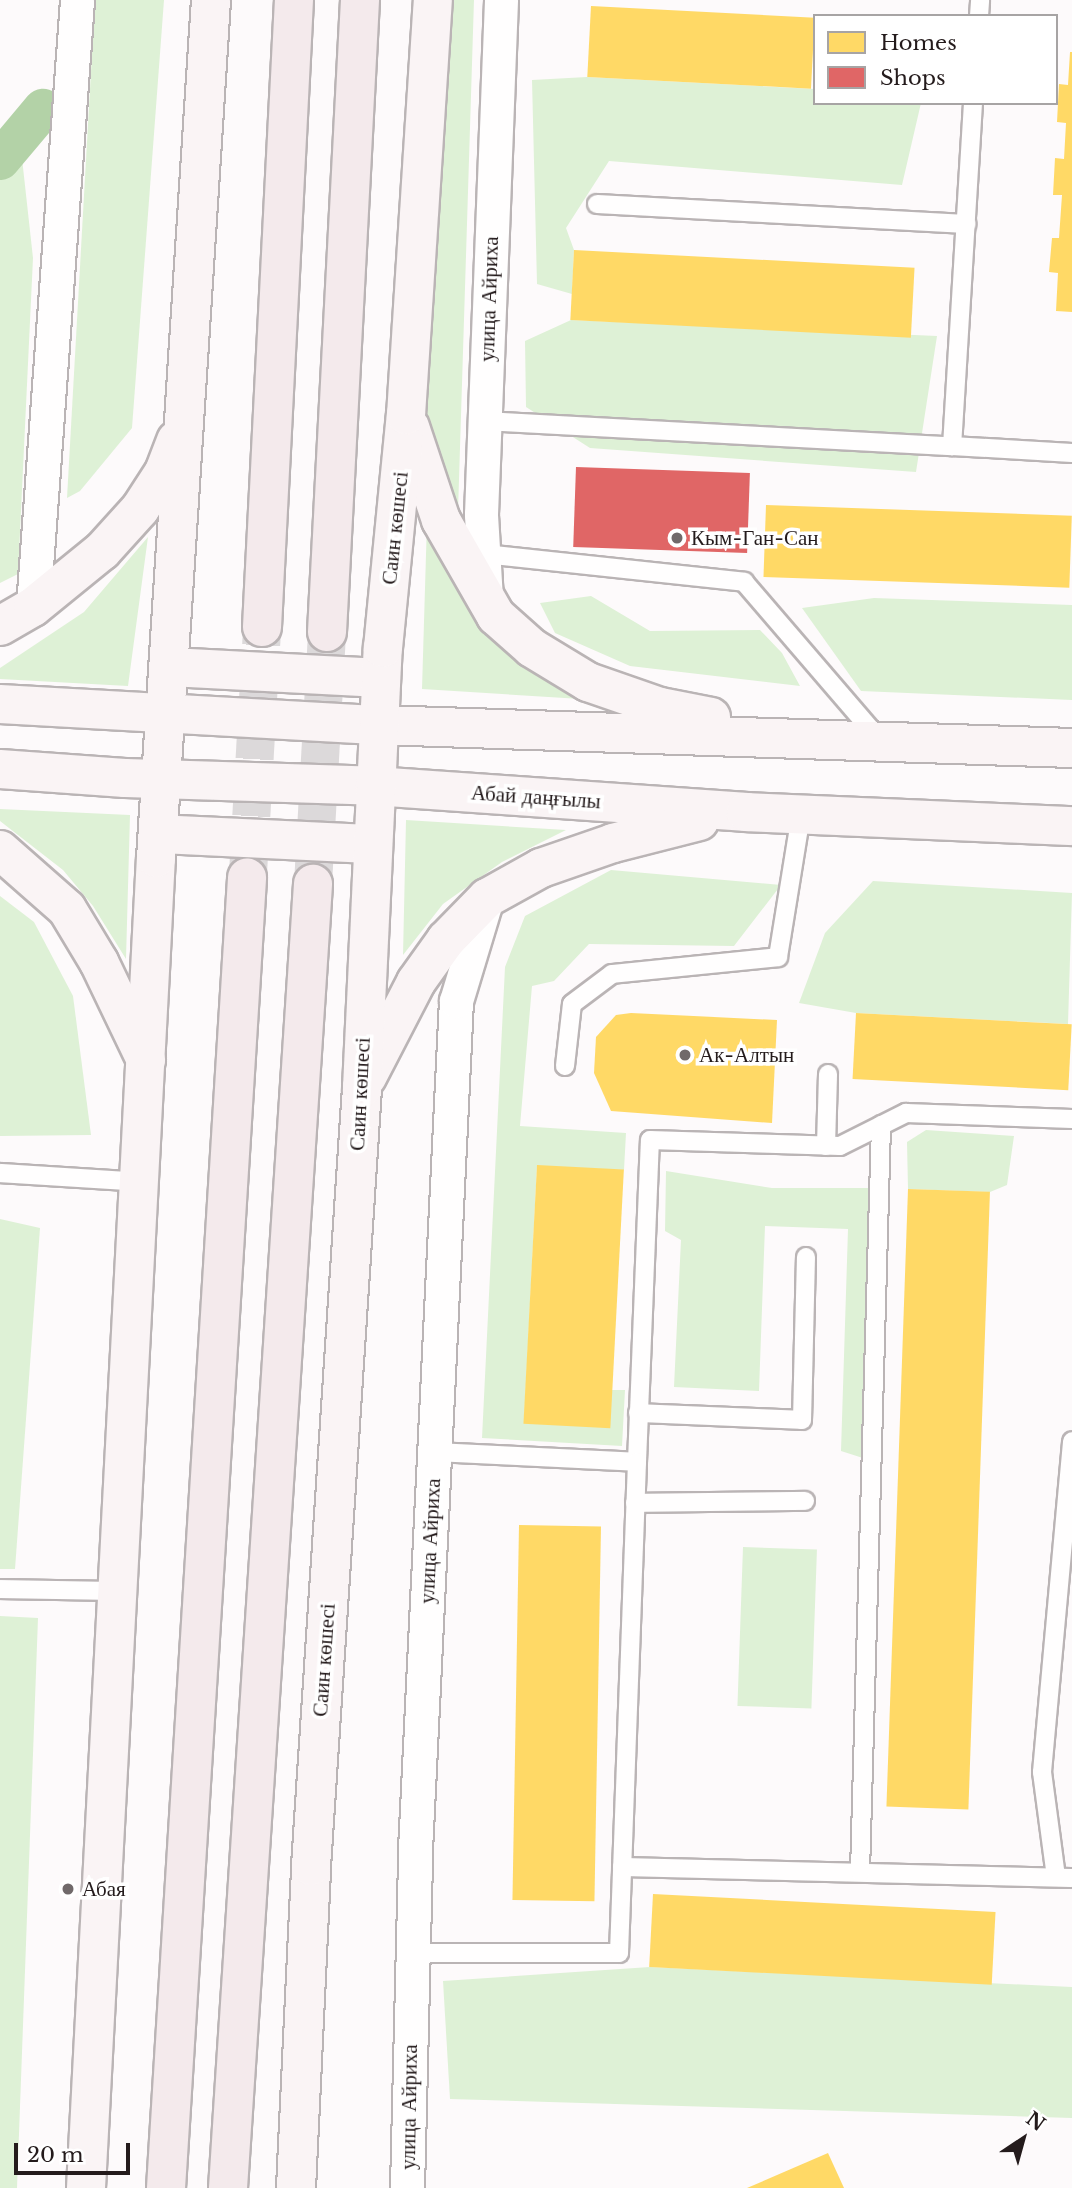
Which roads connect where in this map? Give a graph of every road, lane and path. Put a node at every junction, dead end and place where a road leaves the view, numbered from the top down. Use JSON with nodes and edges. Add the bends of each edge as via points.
{"nodes":[{"id":1,"x":77,"y":0,"type":"edge"},
{"id":2,"x":211,"y":0,"type":"edge"},
{"id":3,"x":293,"y":0,"type":"edge"},
{"id":4,"x":360,"y":0,"type":"edge"},
{"id":5,"x":432,"y":0,"type":"edge"},
{"id":6,"x":501,"y":0,"type":"edge"},
{"id":7,"x":973,"y":105,"type":"edge"},
{"id":8,"x":597,"y":204,"type":"dead end"},
{"id":9,"x":966,"y":224,"type":"junction"},
{"id":10,"x":188,"y":405,"type":"junction"},
{"id":11,"x":406,"y":415,"type":"junction"},
{"id":12,"x":484,"y":421,"type":"junction"},
{"id":13,"x":952,"y":446,"type":"junction"},
{"id":14,"x":1072,"y":453,"type":"edge"},
{"id":15,"x":484,"y":554,"type":"junction"},
{"id":16,"x":486,"y":599,"type":"junction"},
{"id":17,"x":33,"y":607,"type":"junction"},
{"id":18,"x":0,"y":626,"type":"edge"},
{"id":19,"x":262,"y":627,"type":"tunnel mouth"},
{"id":20,"x":327,"y":632,"type":"tunnel mouth"},
{"id":21,"x":170,"y":667,"type":"junction"},
{"id":22,"x":382,"y":678,"type":"junction"},
{"id":23,"x":0,"y":704,"type":"edge"},
{"id":24,"x":166,"y":715,"type":"junction"},
{"id":25,"x":379,"y":725,"type":"junction"},
{"id":26,"x":823,"y":739,"type":"junction"},
{"id":27,"x":879,"y":739,"type":"junction"},
{"id":28,"x":1072,"y":748,"type":"edge"},
{"id":29,"x":0,"y":768,"type":"edge"},
{"id":30,"x":162,"y":779,"type":"junction"},
{"id":31,"x":375,"y":786,"type":"junction"},
{"id":32,"x":746,"y":813,"type":"junction"},
{"id":33,"x":802,"y":815,"type":"junction"},
{"id":34,"x":1072,"y":827,"type":"edge"},
{"id":35,"x":159,"y":835,"type":"junction"},
{"id":36,"x":372,"y":844,"type":"junction"},
{"id":37,"x":0,"y":849,"type":"edge"},
{"id":38,"x":247,"y":877,"type":"tunnel mouth"},
{"id":39,"x":313,"y":884,"type":"tunnel mouth"},
{"id":40,"x":487,"y":898,"type":"junction"},
{"id":41,"x":148,"y":1064,"type":"junction"},
{"id":42,"x":565,"y":1066,"type":"dead end"},
{"id":43,"x":828,"y":1074,"type":"dead end"},
{"id":44,"x":362,"y":1088,"type":"junction"},
{"id":45,"x":1072,"y":1119,"type":"edge"},
{"id":46,"x":881,"y":1125,"type":"junction"},
{"id":47,"x":826,"y":1146,"type":"junction"},
{"id":48,"x":0,"y":1173,"type":"edge"},
{"id":49,"x":142,"y":1182,"type":"junction"},
{"id":50,"x":806,"y":1257,"type":"dead end"},
{"id":51,"x":638,"y":1413,"type":"junction"},
{"id":52,"x":1072,"y":1441,"type":"edge"},
{"id":53,"x":434,"y":1452,"type":"junction"},
{"id":54,"x":637,"y":1462,"type":"junction"},
{"id":55,"x":805,"y":1501,"type":"dead end"},
{"id":56,"x":635,"y":1503,"type":"junction"},
{"id":57,"x":1064,"y":1584,"type":"edge"},
{"id":58,"x":0,"y":1589,"type":"edge"},
{"id":59,"x":120,"y":1591,"type":"junction"},
{"id":60,"x":622,"y":1867,"type":"junction"},
{"id":61,"x":860,"y":1872,"type":"junction"},
{"id":62,"x":1064,"y":1877,"type":"edge"},
{"id":63,"x":413,"y":1953,"type":"junction"},
{"id":64,"x":86,"y":2188,"type":"edge"},
{"id":65,"x":166,"y":2188,"type":"edge"},
{"id":66,"x":228,"y":2188,"type":"edge"},
{"id":67,"x":296,"y":2188,"type":"edge"},
{"id":68,"x":407,"y":2188,"type":"edge"}],
"edges":[{"from":1,"to":17,"type":"street"},
{"from":2,"to":10,"type":"main road"},
{"from":3,"to":19,"type":"main road"},
{"from":4,"to":20,"type":"main road"},
{"from":5,"to":11,"type":"main road","name":"Саин көшесі"},
{"from":6,"to":12,"type":"street","name":"улица Айриха"},
{"from":7,"to":9,"type":"lane"},
{"from":8,"to":9,"type":"lane"},
{"from":9,"to":13,"type":"lane"},
{"from":10,"to":17,"type":"main road","via":[[164,472],[140,509],[102,551]]},
{"from":10,"to":21,"type":"main road"},
{"from":11,"to":16,"type":"main road","via":[[441,520]]},
{"from":11,"to":22,"type":"main road","name":"Саин көшесі"},
{"from":12,"to":13,"type":"lane"},
{"from":12,"to":15,"type":"street","name":"улица Айриха"},
{"from":13,"to":14,"type":"lane"},
{"from":15,"to":16,"type":"street","name":"улица Айриха"},
{"from":15,"to":27,"type":"lane","via":[[744,582]]},
{"from":16,"to":26,"type":"main road","via":[[496,616],[532,648],[588,682],[660,707]]},
{"from":17,"to":18,"type":"main road"},
{"from":21,"to":22,"type":"main road"},
{"from":21,"to":24,"type":"main road"},
{"from":22,"to":25,"type":"main road","name":"Саин көшесі"},
{"from":23,"to":24,"type":"main road"},
{"from":24,"to":25,"type":"main road"},
{"from":24,"to":30,"type":"main road"},
{"from":25,"to":26,"type":"main road"},
{"from":25,"to":31,"type":"main road","name":"Саин көшесі"},
{"from":26,"to":27,"type":"main road"},
{"from":27,"to":28,"type":"main road"},
{"from":29,"to":30,"type":"main road","name":"Абай даңғылы"},
{"from":30,"to":31,"type":"main road","name":"Абай даңғылы"},
{"from":30,"to":35,"type":"main road"},
{"from":31,"to":32,"type":"main road","name":"Абай даңғылы"},
{"from":31,"to":36,"type":"main road","name":"Саин көшесі"},
{"from":32,"to":33,"type":"main road","name":"Абай даңғылы"},
{"from":32,"to":40,"type":"main road","via":[[613,843],[541,868]]},
{"from":33,"to":34,"type":"main road","name":"Абай даңғылы"},
{"from":33,"to":42,"type":"lane","via":[[778,957],[612,974],[572,1004]]},
{"from":35,"to":36,"type":"main road"},
{"from":35,"to":41,"type":"main road"},
{"from":36,"to":44,"type":"main road","name":"Саин көшесі"},
{"from":37,"to":41,"type":"main road","via":[[67,909],[99,962]]},
{"from":38,"to":65,"type":"main road"},
{"from":39,"to":66,"type":"main road"},
{"from":40,"to":44,"type":"main road","via":[[446,940],[416,982]]},
{"from":40,"to":53,"type":"street","name":"улица Айриха","via":[[456,1001]]},
{"from":41,"to":49,"type":"main road"},
{"from":43,"to":47,"type":"lane"},
{"from":44,"to":67,"type":"main road","name":"Саин көшесі","via":[[311,1866]]},
{"from":45,"to":46,"type":"lane","via":[[906,1113]]},
{"from":46,"to":47,"type":"lane","via":[[839,1146]]},
{"from":46,"to":61,"type":"lane"},
{"from":47,"to":51,"type":"lane","via":[[650,1140]]},
{"from":48,"to":49,"type":"lane"},
{"from":49,"to":59,"type":"main road"},
{"from":50,"to":51,"type":"lane","via":[[802,1420]]},
{"from":51,"to":54,"type":"lane"},
{"from":52,"to":57,"type":"lane"},
{"from":53,"to":54,"type":"lane"},
{"from":53,"to":63,"type":"street","name":"улица Айриха"},
{"from":54,"to":56,"type":"lane"},
{"from":55,"to":56,"type":"lane"},
{"from":56,"to":60,"type":"lane"},
{"from":57,"to":62,"type":"lane","via":[[1042,1772]]},
{"from":58,"to":59,"type":"lane"},
{"from":59,"to":64,"type":"main road"},
{"from":60,"to":61,"type":"lane"},
{"from":60,"to":63,"type":"lane","via":[[619,1953]]},
{"from":61,"to":62,"type":"lane"},
{"from":63,"to":68,"type":"street","name":"улица Айриха"}]}
